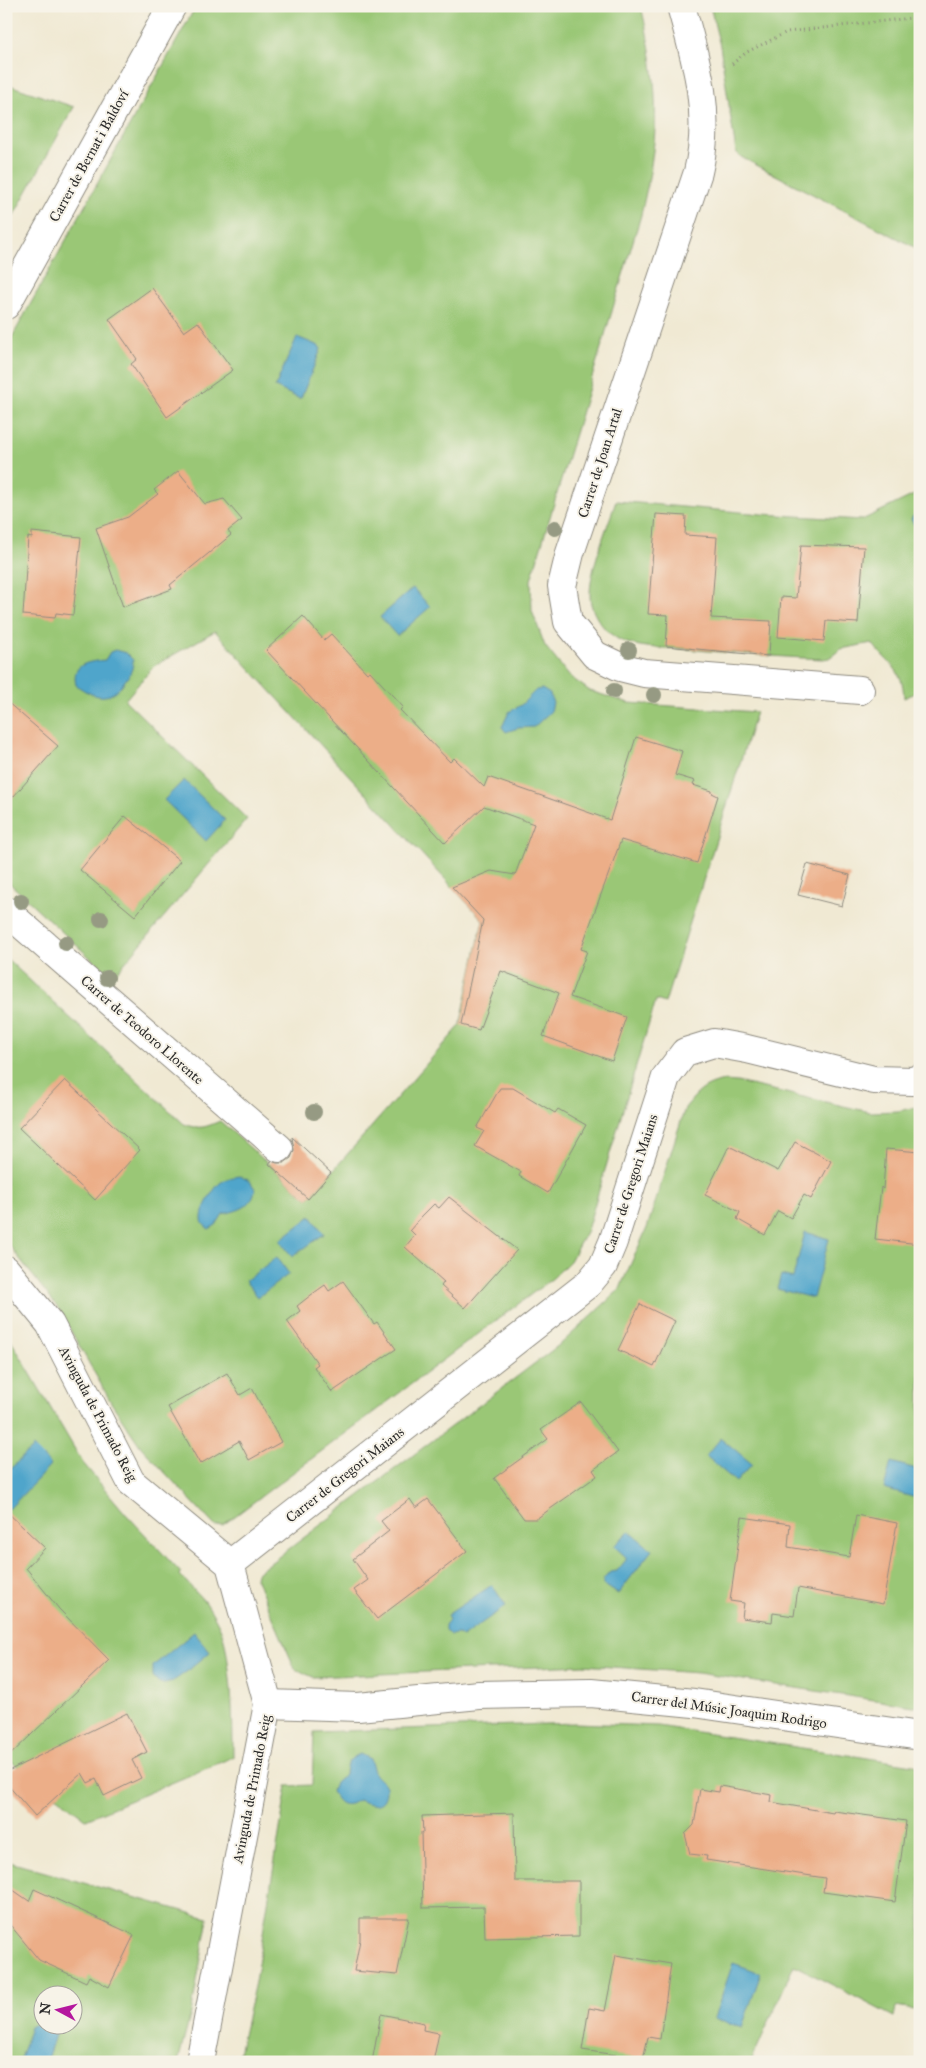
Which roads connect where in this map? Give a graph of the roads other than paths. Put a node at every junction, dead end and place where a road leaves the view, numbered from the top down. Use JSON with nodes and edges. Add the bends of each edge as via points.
{"nodes":[{"id":1,"x":172,"y":6,"type":"edge"},
{"id":2,"x":681,"y":6,"type":"edge"},
{"id":3,"x":6,"y":305,"type":"edge"},
{"id":4,"x":860,"y":690,"type":"dead end"},
{"id":5,"x":6,"y":911,"type":"edge"},
{"id":6,"x":920,"y":1078,"type":"edge"},
{"id":7,"x":279,"y":1148,"type":"dead end"},
{"id":8,"x":6,"y":1270,"type":"edge"},
{"id":9,"x":230,"y":1564,"type":"junction"},
{"id":10,"x":268,"y":1704,"type":"junction"},
{"id":11,"x":920,"y":1736,"type":"edge"},
{"id":12,"x":200,"y":2062,"type":"edge"}],
"edges":[{"from":1,"to":3,"type":"street","name":"Carrer de Bernat i Baldoví"},
{"from":2,"to":4,"type":"street","name":"Carrer de Joan Artal","via":[[701,85],[704,148],[570,553],[562,586],[568,622],[595,655],[620,667],[644,673]]},
{"from":5,"to":7,"type":"street","name":"Carrer de Teodoro Llorente"},
{"from":6,"to":9,"type":"street","name":"Carrer de Gregori Maians","via":[[874,1080],[714,1043],[685,1052],[666,1077],[604,1266],[588,1284]]},
{"from":8,"to":9,"type":"street","name":"Avinguda de Primado Reig","via":[[50,1324],[131,1482]]},
{"from":9,"to":10,"type":"street","name":"Avinguda de Primado Reig"},
{"from":10,"to":11,"type":"street","name":"Carrer del Músic Joaquim Rodrigo","via":[[358,1707],[479,1694],[591,1694],[694,1702]]},
{"from":10,"to":12,"type":"street","name":"Avinguda de Primado Reig"}]}
